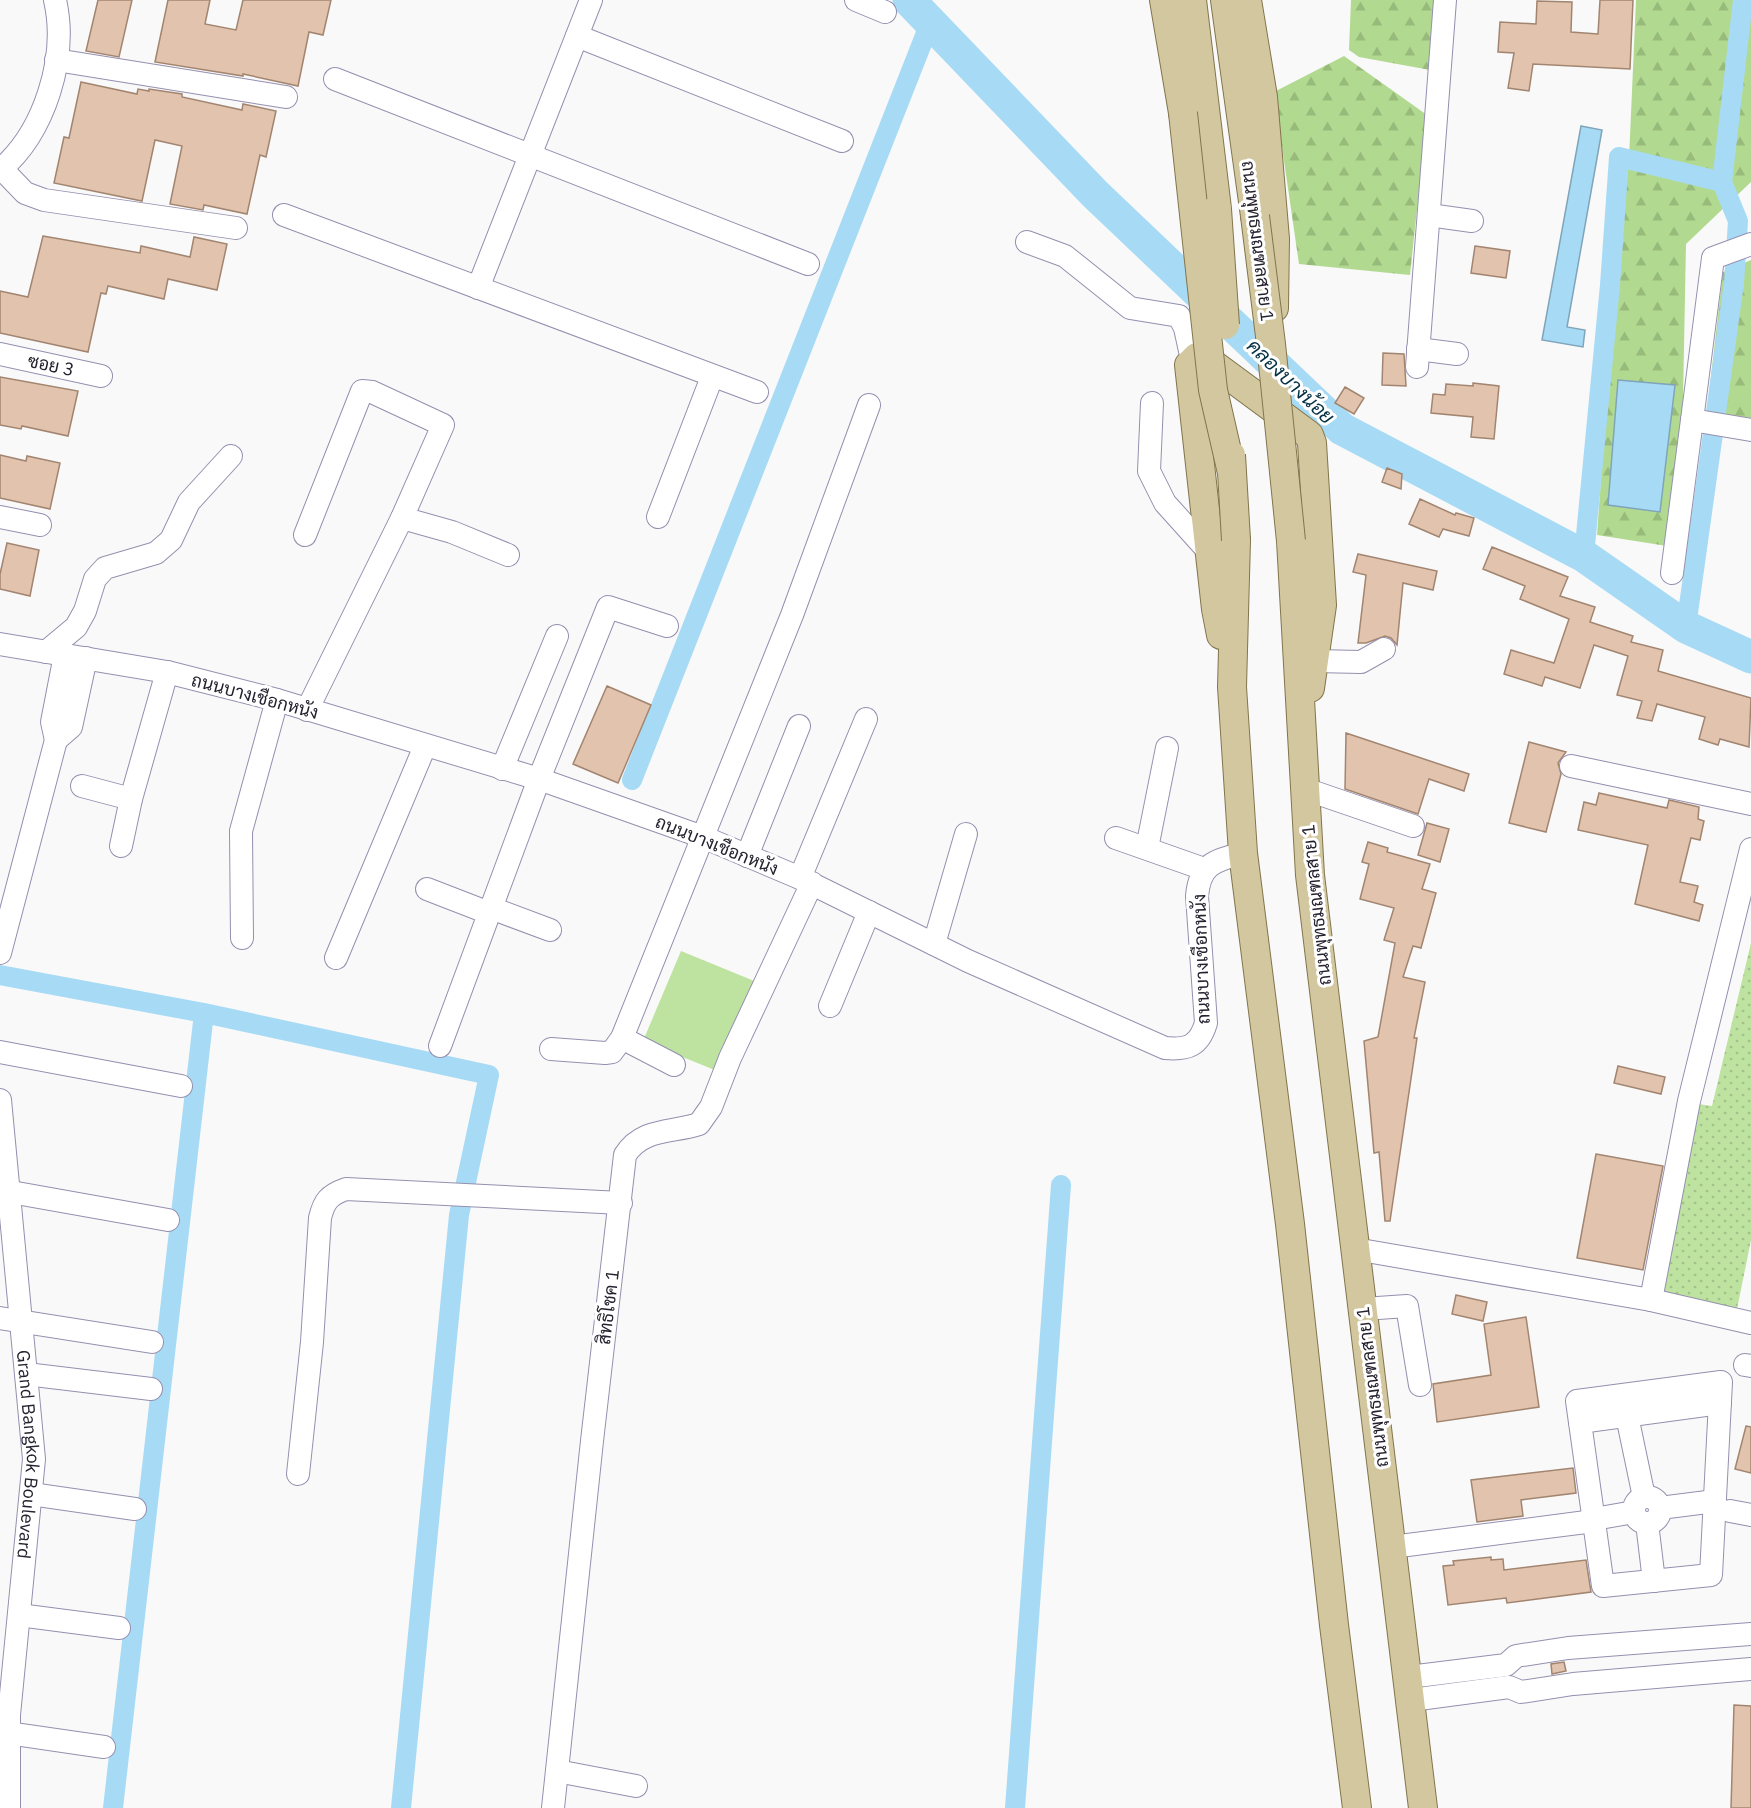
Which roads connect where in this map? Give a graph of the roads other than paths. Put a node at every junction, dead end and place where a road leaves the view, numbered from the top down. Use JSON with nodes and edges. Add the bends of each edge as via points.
{"nodes":[{"id":1,"x":55,"y":0,"type":"edge"},
{"id":2,"x":591,"y":0,"type":"edge"},
{"id":3,"x":856,"y":0,"type":"edge"},
{"id":4,"x":1164,"y":0,"type":"edge"},
{"id":5,"x":1445,"y":0,"type":"edge"},
{"id":6,"x":1240,"y":5,"type":"edge"},
{"id":7,"x":1194,"y":11,"type":"edge"},
{"id":8,"x":885,"y":12,"type":"dead end"},
{"id":9,"x":578,"y":36,"type":"junction"},
{"id":10,"x":56,"y":60,"type":"junction"},
{"id":11,"x":335,"y":80,"type":"dead end"},
{"id":12,"x":286,"y":97,"type":"dead end"},
{"id":13,"x":842,"y":141,"type":"dead end"},
{"id":14,"x":528,"y":157,"type":"junction"},
{"id":15,"x":1,"y":169,"type":"edge"},
{"id":16,"x":284,"y":215,"type":"dead end"},
{"id":17,"x":1429,"y":215,"type":"junction"},
{"id":18,"x":1472,"y":221,"type":"dead end"},
{"id":19,"x":236,"y":228,"type":"dead end"},
{"id":20,"x":1027,"y":242,"type":"dead end"},
{"id":21,"x":1751,"y":244,"type":"edge"},
{"id":22,"x":808,"y":264,"type":"dead end"},
{"id":23,"x":478,"y":288,"type":"junction"},
{"id":24,"x":1271,"y":344,"type":"junction"},
{"id":25,"x":0,"y":354,"type":"edge"},
{"id":26,"x":1457,"y":354,"type":"dead end"},
{"id":27,"x":1191,"y":360,"type":"junction"},
{"id":28,"x":101,"y":376,"type":"dead end"},
{"id":29,"x":712,"y":377,"type":"junction"},
{"id":30,"x":757,"y":392,"type":"dead end"},
{"id":31,"x":1152,"y":403,"type":"dead end"},
{"id":32,"x":869,"y":405,"type":"dead end"},
{"id":33,"x":1693,"y":420,"type":"junction"},
{"id":34,"x":1751,"y":430,"type":"edge"},
{"id":35,"x":231,"y":456,"type":"dead end"},
{"id":36,"x":1232,"y":473,"type":"junction"},
{"id":37,"x":0,"y":516,"type":"edge"},
{"id":38,"x":658,"y":517,"type":"dead end"},
{"id":39,"x":402,"y":518,"type":"junction"},
{"id":40,"x":40,"y":525,"type":"dead end"},
{"id":41,"x":305,"y":535,"type":"dead end"},
{"id":42,"x":1209,"y":552,"type":"junction"},
{"id":43,"x":508,"y":555,"type":"dead end"},
{"id":44,"x":1672,"y":573,"type":"dead end"},
{"id":45,"x":667,"y":627,"type":"dead end"},
{"id":46,"x":557,"y":636,"type":"dead end"},
{"id":47,"x":0,"y":644,"type":"edge"},
{"id":48,"x":1384,"y":648,"type":"dead end"},
{"id":49,"x":66,"y":655,"type":"junction"},
{"id":50,"x":1315,"y":662,"type":"junction"},
{"id":51,"x":167,"y":672,"type":"junction"},
{"id":52,"x":1232,"y":687,"type":"junction"},
{"id":53,"x":277,"y":700,"type":"junction"},
{"id":54,"x":307,"y":710,"type":"junction"},
{"id":55,"x":866,"y":719,"type":"dead end"},
{"id":56,"x":799,"y":726,"type":"dead end"},
{"id":57,"x":1301,"y":736,"type":"junction"},
{"id":58,"x":425,"y":746,"type":"junction"},
{"id":59,"x":1167,"y":748,"type":"dead end"},
{"id":60,"x":1571,"y":766,"type":"dead end"},
{"id":61,"x":502,"y":769,"type":"junction"},
{"id":62,"x":539,"y":779,"type":"junction"},
{"id":63,"x":82,"y":786,"type":"dead end"},
{"id":64,"x":1305,"y":789,"type":"junction"},
{"id":65,"x":131,"y":799,"type":"junction"},
{"id":66,"x":1751,"y":804,"type":"edge"},
{"id":67,"x":1413,"y":826,"type":"dead end"},
{"id":68,"x":966,"y":834,"type":"dead end"},
{"id":69,"x":703,"y":837,"type":"junction"},
{"id":70,"x":1116,"y":838,"type":"dead end"},
{"id":71,"x":121,"y":846,"type":"dead end"},
{"id":72,"x":1147,"y":848,"type":"junction"},
{"id":73,"x":1751,"y":849,"type":"edge"},
{"id":74,"x":1243,"y":853,"type":"junction"},
{"id":75,"x":747,"y":856,"type":"junction"},
{"id":76,"x":1204,"y":869,"type":"junction"},
{"id":77,"x":806,"y":881,"type":"junction"},
{"id":78,"x":427,"y":889,"type":"dead end"},
{"id":79,"x":490,"y":911,"type":"junction"},
{"id":80,"x":869,"y":912,"type":"junction"},
{"id":81,"x":550,"y":930,"type":"dead end"},
{"id":82,"x":242,"y":938,"type":"dead end"},
{"id":83,"x":934,"y":944,"type":"junction"},
{"id":84,"x":0,"y":952,"type":"edge"},
{"id":85,"x":336,"y":957,"type":"dead end"},
{"id":86,"x":830,"y":1006,"type":"dead end"},
{"id":87,"x":622,"y":1038,"type":"junction"},
{"id":88,"x":440,"y":1046,"type":"dead end"},
{"id":89,"x":551,"y":1048,"type":"dead end"},
{"id":90,"x":0,"y":1052,"type":"edge"},
{"id":91,"x":674,"y":1065,"type":"dead end"},
{"id":92,"x":181,"y":1086,"type":"dead end"},
{"id":93,"x":0,"y":1100,"type":"edge"},
{"id":94,"x":4,"y":1191,"type":"edge"},
{"id":95,"x":621,"y":1203,"type":"junction"},
{"id":96,"x":168,"y":1220,"type":"dead end"},
{"id":97,"x":1355,"y":1248,"type":"junction"},
{"id":98,"x":1651,"y":1300,"type":"junction"},
{"id":99,"x":1363,"y":1309,"type":"junction"},
{"id":100,"x":11,"y":1320,"type":"edge"},
{"id":101,"x":1751,"y":1323,"type":"edge"},
{"id":102,"x":152,"y":1342,"type":"dead end"},
{"id":103,"x":26,"y":1374,"type":"junction"},
{"id":104,"x":1420,"y":1385,"type":"dead end"},
{"id":105,"x":151,"y":1389,"type":"dead end"},
{"id":106,"x":1720,"y":1403,"type":"junction"},
{"id":107,"x":1627,"y":1416,"type":"junction"},
{"id":108,"x":1580,"y":1422,"type":"junction"},
{"id":109,"x":298,"y":1474,"type":"dead end"},
{"id":110,"x":31,"y":1494,"type":"junction"},
{"id":111,"x":135,"y":1509,"type":"dead end"},
{"id":112,"x":1732,"y":1509,"type":"edge"},
{"id":113,"x":1646,"y":1510,"type":"junction"},
{"id":114,"x":1594,"y":1520,"type":"junction"},
{"id":115,"x":1392,"y":1547,"type":"junction"},
{"id":116,"x":1654,"y":1581,"type":"junction"},
{"id":117,"x":19,"y":1615,"type":"junction"},
{"id":118,"x":119,"y":1628,"type":"dead end"},
{"id":119,"x":1751,"y":1634,"type":"edge"},
{"id":120,"x":1568,"y":1648,"type":"junction"},
{"id":121,"x":1751,"y":1669,"type":"edge"},
{"id":122,"x":1573,"y":1684,"type":"junction"},
{"id":123,"x":1410,"y":1689,"type":"junction"},
{"id":124,"x":5,"y":1733,"type":"edge"},
{"id":125,"x":104,"y":1748,"type":"dead end"},
{"id":126,"x":557,"y":1771,"type":"junction"},
{"id":127,"x":636,"y":1786,"type":"dead end"},
{"id":128,"x":9,"y":1808,"type":"edge"},
{"id":129,"x":553,"y":1808,"type":"edge"},
{"id":130,"x":1357,"y":1808,"type":"edge"},
{"id":131,"x":1423,"y":1808,"type":"edge"}],
"edges":[{"from":1,"to":10,"type":"street"},
{"from":2,"to":9,"type":"street"},
{"from":3,"to":8,"type":"street"},
{"from":4,"to":36,"type":"main road","bridge":true,"via":[[1183,113],[1214,390]]},
{"from":5,"to":17,"type":"street"},
{"from":6,"to":24,"type":"main road","name":"ถนนพุทธมณฑลสาย 1","bridge":true,"via":[[1255,216]]},
{"from":6,"to":24,"type":"main road","bridge":true,"via":[[1263,97],[1275,239]]},
{"from":7,"to":36,"type":"main road","name":"ถนนพุทธมณฑลสาย 1","bridge":true,"via":[[1217,209]]},
{"from":9,"to":13,"type":"street"},
{"from":9,"to":14,"type":"street"},
{"from":10,"to":12,"type":"street"},
{"from":10,"to":15,"type":"street","via":[[44,110],[16,156]]},
{"from":11,"to":14,"type":"street"},
{"from":14,"to":22,"type":"street"},
{"from":14,"to":23,"type":"street"},
{"from":15,"to":19,"type":"street","via":[[26,193],[44,200]]},
{"from":16,"to":23,"type":"street"},
{"from":17,"to":18,"type":"street"},
{"from":17,"to":26,"type":"street","via":[[1418,358]]},
{"from":20,"to":27,"type":"street","via":[[1065,256],[1130,308],[1179,316]]},
{"from":21,"to":33,"type":"street","via":[[1713,258]]},
{"from":23,"to":29,"type":"street"},
{"from":24,"to":57,"type":"main road","name":"ถนนพุทธมณฑลสาย 1","bridge":true,"via":[[1291,541]]},
{"from":25,"to":28,"type":"street","name":"ซอย 3"},
{"from":27,"to":42,"type":"main road"},
{"from":27,"to":50,"type":"main road","via":[[1206,357],[1309,435],[1314,449],[1322,605]]},
{"from":29,"to":30,"type":"street"},
{"from":29,"to":38,"type":"street"},
{"from":31,"to":42,"type":"street","via":[[1149,471],[1165,503]]},
{"from":32,"to":69,"type":"street","via":[[792,615]]},
{"from":33,"to":34,"type":"street"},
{"from":33,"to":44,"type":"street"},
{"from":35,"to":49,"type":"street","via":[[189,502],[171,540],[156,553],[105,568],[94,579]]},
{"from":36,"to":52,"type":"main road","name":"ถนนพุทธมณฑลสาย 1","bridge":true,"via":[[1236,540]]},
{"from":37,"to":40,"type":"street"},
{"from":39,"to":41,"type":"street","via":[[443,425],[362,391]]},
{"from":39,"to":43,"type":"street","via":[[452,532]]},
{"from":39,"to":54,"type":"street"},
{"from":42,"to":52,"type":"main road"},
{"from":45,"to":62,"type":"street","via":[[608,608]]},
{"from":46,"to":61,"type":"street"},
{"from":47,"to":49,"type":"street","name":"ถนนบางเชือกหนัง"},
{"from":48,"to":50,"type":"street","via":[[1361,662]]},
{"from":49,"to":51,"type":"street","name":"ถนนบางเชือกหนัง"},
{"from":49,"to":84,"type":"street","via":[[52,722],[56,740]]},
{"from":50,"to":57,"type":"main road"},
{"from":51,"to":53,"type":"street","name":"ถนนบางเชือกหนัง"},
{"from":51,"to":65,"type":"street"},
{"from":52,"to":74,"type":"main road","name":"ถนนพุทธมณฑลสาย 1"},
{"from":53,"to":54,"type":"street","name":"ถนนบางเชือกหนัง"},
{"from":53,"to":82,"type":"street","via":[[241,831]]},
{"from":54,"to":58,"type":"street","name":"ถนนบางเชือกหนัง"},
{"from":55,"to":77,"type":"street","name":"สิทธิโชค 1"},
{"from":56,"to":75,"type":"street"},
{"from":57,"to":64,"type":"main road","name":"ถนนพุทธมณฑลสาย 1"},
{"from":58,"to":61,"type":"street","name":"ถนนบางเชือกหนัง"},
{"from":58,"to":85,"type":"street"},
{"from":59,"to":72,"type":"street"},
{"from":60,"to":66,"type":"street"},
{"from":61,"to":62,"type":"street","name":"ถนนบางเชือกหนัง"},
{"from":62,"to":69,"type":"street","name":"ถนนบางเชือกหนัง"},
{"from":62,"to":79,"type":"street"},
{"from":63,"to":65,"type":"street"},
{"from":64,"to":67,"type":"street"},
{"from":64,"to":97,"type":"main road","name":"ถนนพุทธมณฑลสาย 1","via":[[1310,875]]},
{"from":65,"to":71,"type":"street"},
{"from":68,"to":83,"type":"street"},
{"from":69,"to":75,"type":"street","name":"ถนนบางเชือกหนัง"},
{"from":69,"to":87,"type":"street"},
{"from":70,"to":72,"type":"street"},
{"from":72,"to":76,"type":"street"},
{"from":73,"to":98,"type":"street","via":[[1689,1101]]},
{"from":74,"to":76,"type":"street","name":"ถนนบางเชือกหนัง"},
{"from":74,"to":130,"type":"main road","name":"ถนนพุทธมณฑลสาย 1"},
{"from":75,"to":77,"type":"street","name":"ถนนบางเชือกหนัง"},
{"from":76,"to":83,"type":"street","name":"ถนนบางเชือกหนัง","via":[[1197,896],[1206,1023],[1202,1036],[1184,1050],[1165,1048]]},
{"from":77,"to":80,"type":"street","name":"ถนนบางเชือกหนัง"},
{"from":77,"to":95,"type":"street","name":"สิทธิโชค 1","via":[[711,1107],[699,1124],[648,1135],[633,1143],[625,1155]]},
{"from":78,"to":79,"type":"street"},
{"from":79,"to":81,"type":"street"},
{"from":79,"to":88,"type":"street"},
{"from":80,"to":83,"type":"street","name":"ถนนบางเชือกหนัง"},
{"from":80,"to":86,"type":"street"},
{"from":87,"to":89,"type":"street","via":[[612,1052],[605,1053]]},
{"from":87,"to":91,"type":"street"},
{"from":90,"to":92,"type":"street"},
{"from":93,"to":94,"type":"street","name":"Grand Bangkok Boulevard"},
{"from":94,"to":96,"type":"street"},
{"from":94,"to":100,"type":"street","name":"Grand Bangkok Boulevard"},
{"from":95,"to":109,"type":"street","via":[[357,1189],[333,1194],[324,1202],[320,1218]]},
{"from":95,"to":126,"type":"street","name":"สิทธิโชค 1"},
{"from":97,"to":98,"type":"street"},
{"from":97,"to":99,"type":"main road","name":"ถนนพุทธมณฑลสาย 1"},
{"from":98,"to":101,"type":"street"},
{"from":99,"to":104,"type":"street","via":[[1407,1306]]},
{"from":99,"to":115,"type":"main road","name":"ถนนพุทธมณฑลสาย 1"},
{"from":100,"to":102,"type":"street"},
{"from":100,"to":103,"type":"street","name":"Grand Bangkok Boulevard"},
{"from":103,"to":105,"type":"street"},
{"from":103,"to":110,"type":"street","name":"Grand Bangkok Boulevard","via":[[34,1459]]},
{"from":106,"to":107,"type":"street"},
{"from":106,"to":108,"type":"street","via":[[1721,1382],[1577,1401]]},
{"from":106,"to":112,"type":"street"},
{"from":107,"to":108,"type":"street"},
{"from":107,"to":113,"type":"street"},
{"from":108,"to":114,"type":"street"},
{"from":110,"to":111,"type":"street"},
{"from":110,"to":117,"type":"street","name":"Grand Bangkok Boulevard"},
{"from":112,"to":113,"type":"street"},
{"from":112,"to":116,"type":"street","via":[[1711,1575]]},
{"from":113,"to":114,"type":"street"},
{"from":113,"to":116,"type":"street"},
{"from":114,"to":115,"type":"street"},
{"from":114,"to":116,"type":"street","via":[[1603,1586]]},
{"from":115,"to":123,"type":"main road","name":"ถนนพุทธมณฑลสาย 1"},
{"from":117,"to":118,"type":"street"},
{"from":117,"to":124,"type":"street","name":"Grand Bangkok Boulevard"},
{"from":119,"to":120,"type":"street"},
{"from":120,"to":122,"type":"street"},
{"from":120,"to":123,"type":"street","via":[[1516,1656],[1506,1665]]},
{"from":121,"to":122,"type":"street"},
{"from":122,"to":123,"type":"street","via":[[1521,1692],[1509,1687]]},
{"from":123,"to":131,"type":"main road","name":"ถนนพุทธมณฑลสาย 1"},
{"from":124,"to":125,"type":"street"},
{"from":124,"to":128,"type":"street","name":"Grand Bangkok Boulevard"},
{"from":126,"to":127,"type":"street"},
{"from":126,"to":129,"type":"street","name":"สิทธิโชค 1"}]}
